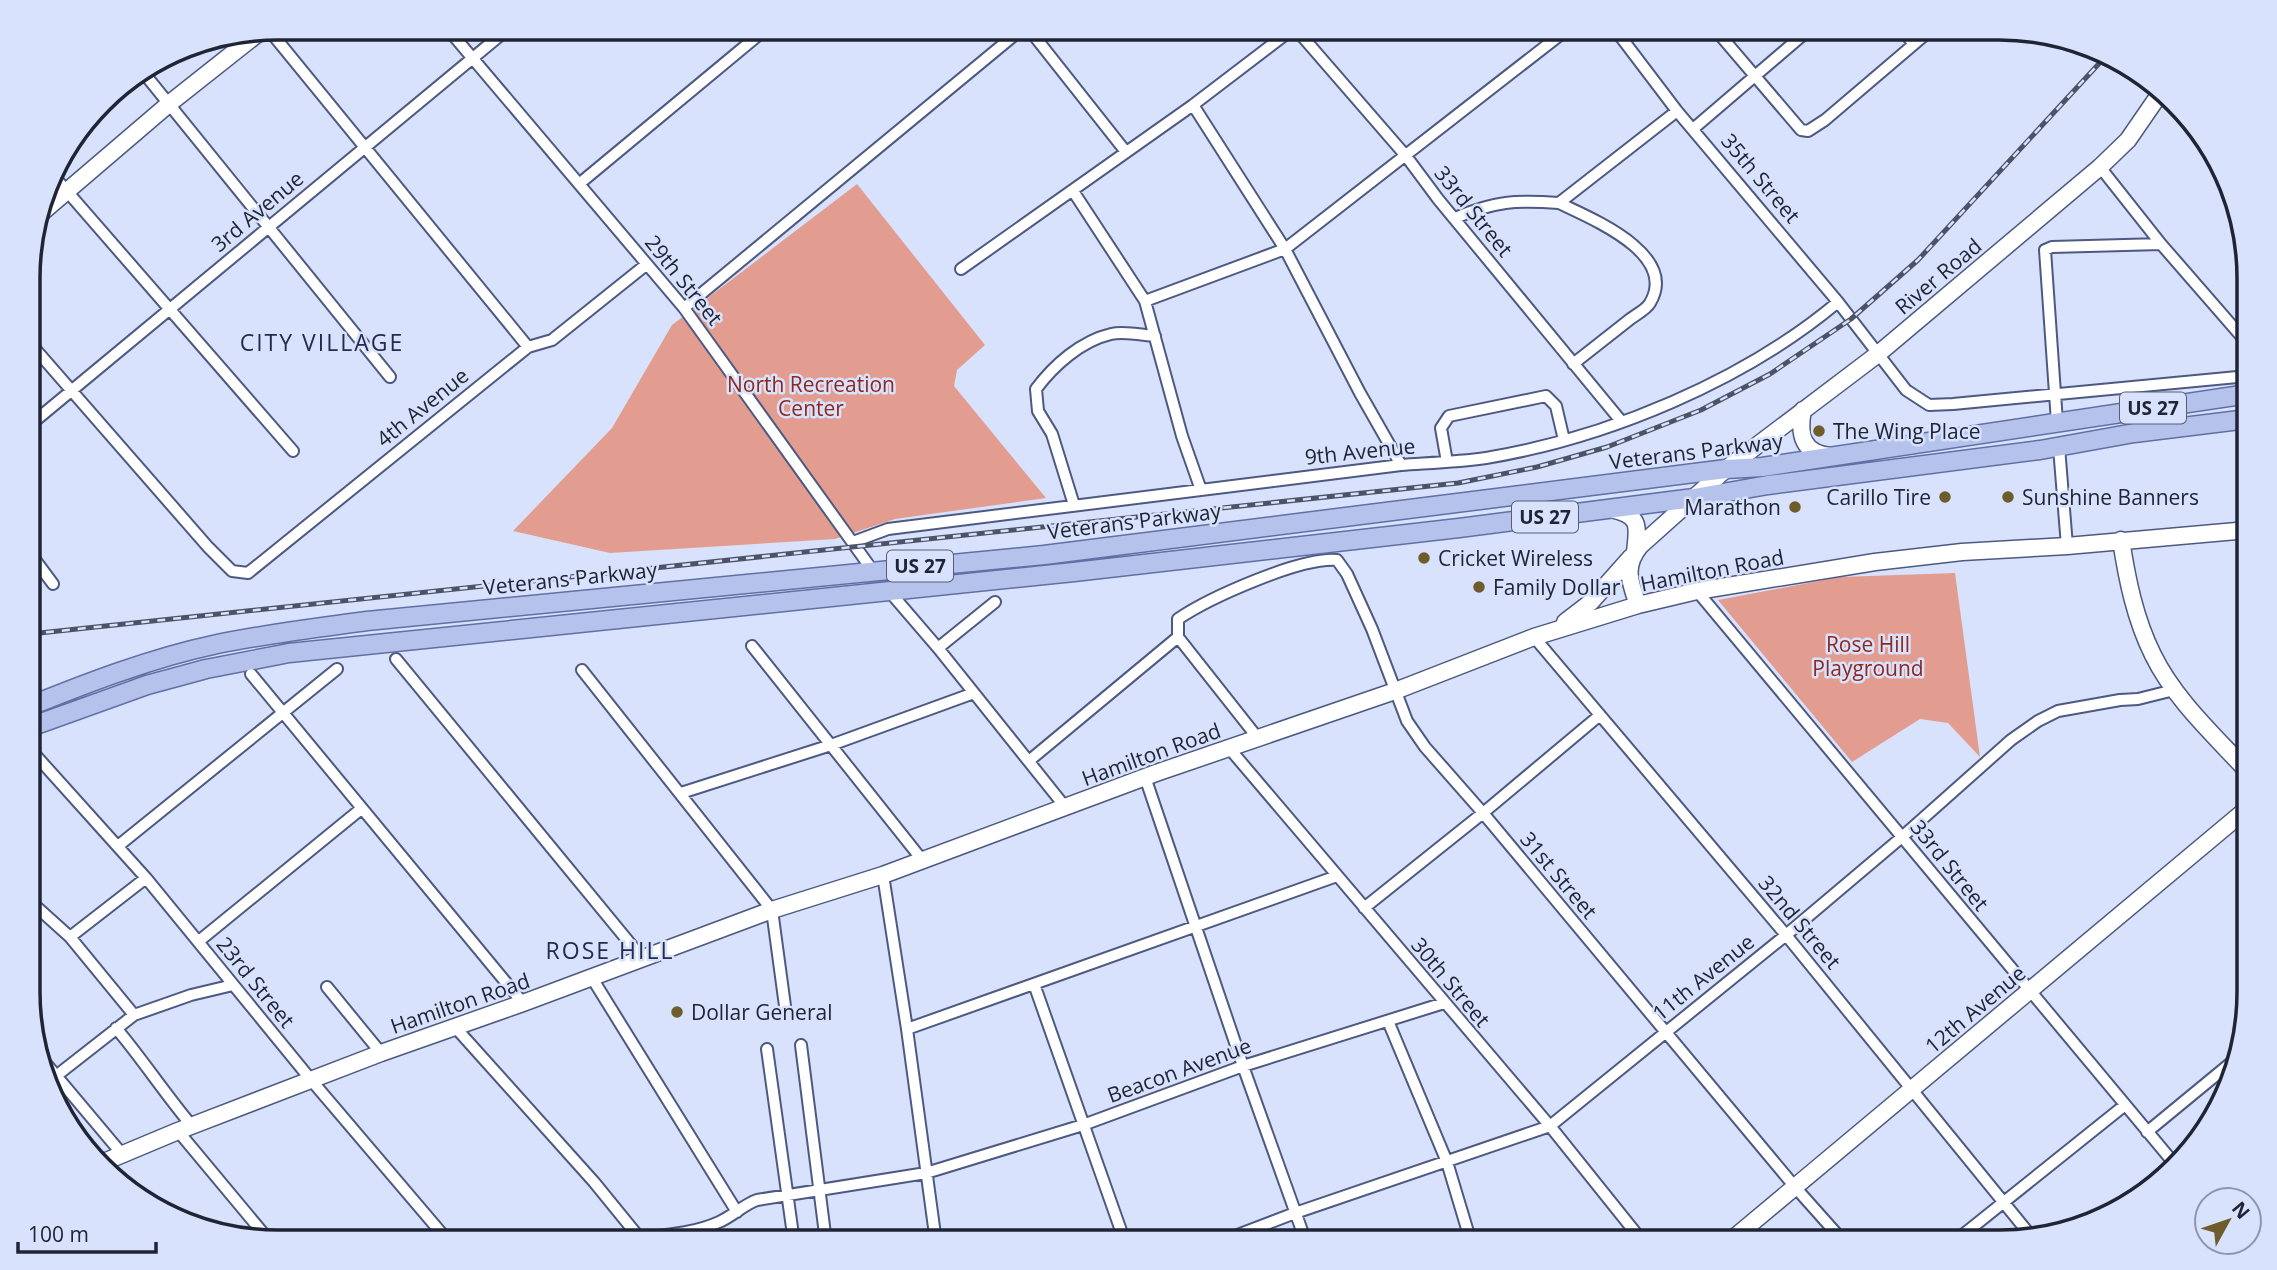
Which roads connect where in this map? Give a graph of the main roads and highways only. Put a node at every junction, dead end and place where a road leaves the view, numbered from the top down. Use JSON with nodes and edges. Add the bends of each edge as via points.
{"nodes":[{"id":1,"x":2236,"y":396,"type":"edge"},
{"id":2,"x":2236,"y":420,"type":"edge"},
{"id":3,"x":40,"y":702,"type":"edge"},
{"id":4,"x":40,"y":723,"type":"edge"}],
"edges":[{"from":1,"to":3,"type":"main road","name":"Veterans Parkway","number":"US 27","via":[[1762,467],[1084,550],[306,629],[212,645]]},
{"from":2,"to":4,"type":"main road","name":"Veterans Parkway","number":"US 27","via":[[1694,498],[1266,551],[289,653],[147,685]]}]}
